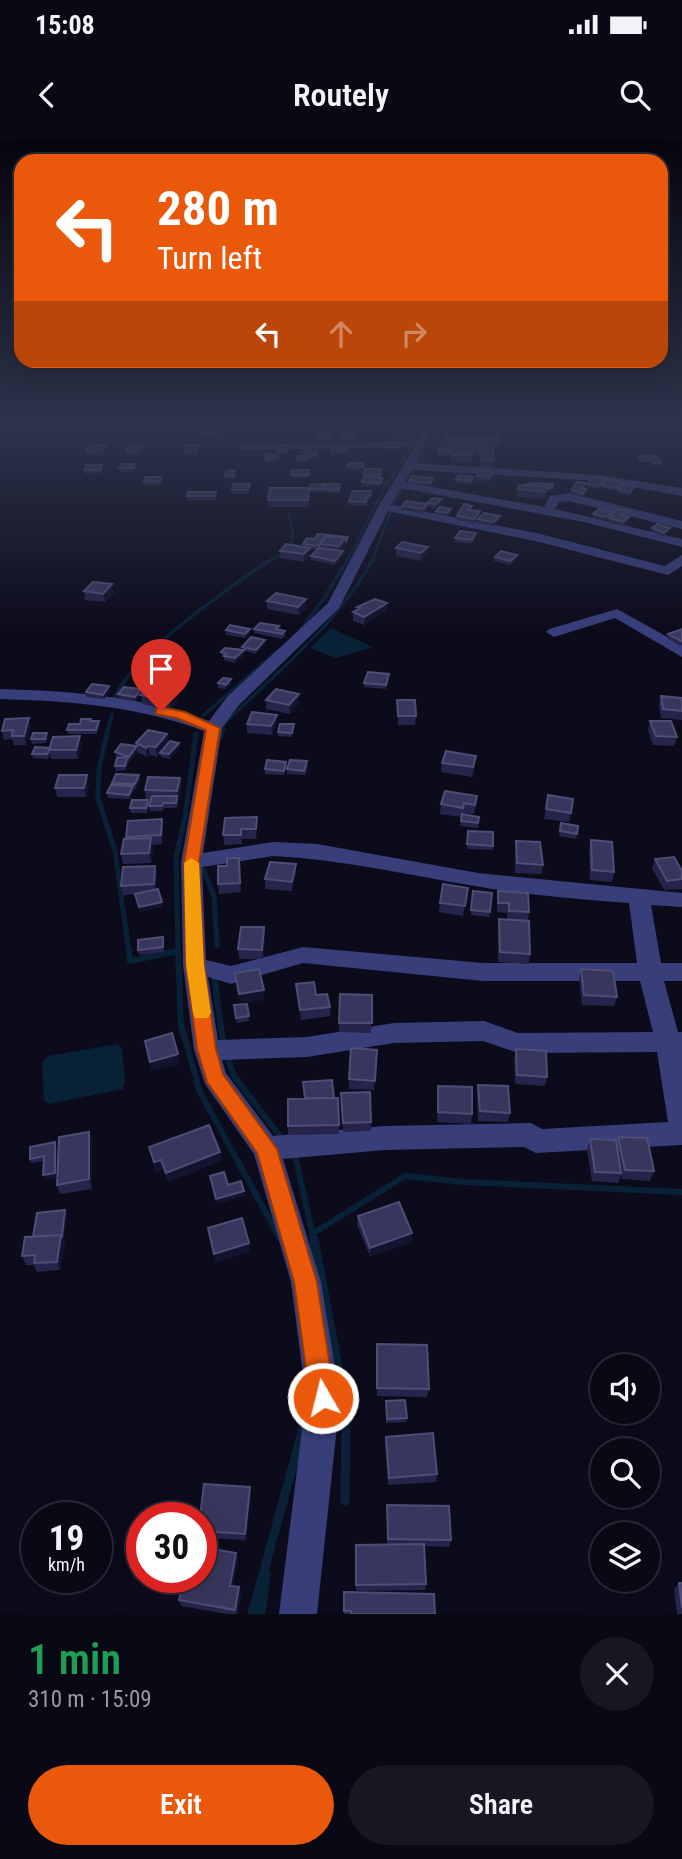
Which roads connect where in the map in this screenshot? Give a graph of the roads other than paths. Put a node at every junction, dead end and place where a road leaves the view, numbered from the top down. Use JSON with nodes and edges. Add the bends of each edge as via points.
{"nodes":[{"id":1,"x":391,"y":495,"type":"edge"},
{"id":2,"x":511,"y":495,"type":"edge"},
{"id":3,"x":384,"y":508,"type":"junction"},
{"id":4,"x":548,"y":511,"type":"junction"},
{"id":5,"x":682,"y":525,"type":"edge"},
{"id":6,"x":682,"y":543,"type":"edge"},
{"id":7,"x":682,"y":559,"type":"edge"},
{"id":8,"x":554,"y":632,"type":"dead end"},
{"id":9,"x":682,"y":652,"type":"edge"},
{"id":10,"x":0,"y":694,"type":"edge"},
{"id":11,"x":213,"y":728,"type":"junction"},
{"id":12,"x":191,"y":862,"type":"junction"},
{"id":13,"x":639,"y":896,"type":"junction"},
{"id":14,"x":682,"y":900,"type":"edge"},
{"id":15,"x":195,"y":965,"type":"junction"},
{"id":16,"x":649,"y":971,"type":"junction"},
{"id":17,"x":682,"y":972,"type":"edge"},
{"id":18,"x":674,"y":1043,"type":"edge"},
{"id":19,"x":206,"y":1049,"type":"junction"},
{"id":20,"x":682,"y":1125,"type":"edge"},
{"id":21,"x":682,"y":1133,"type":"edge"},
{"id":22,"x":266,"y":1149,"type":"junction"},
{"id":23,"x":298,"y":1614,"type":"edge"}],
"edges":[{"from":1,"to":3,"type":"street"},
{"from":2,"to":4,"type":"street"},
{"from":3,"to":7,"type":"street","via":[[536,537],[668,571]]},
{"from":3,"to":11,"type":"street","via":[[334,605],[233,701]]},
{"from":4,"to":5,"type":"street","via":[[554,499],[569,497]]},
{"from":4,"to":6,"type":"street"},
{"from":8,"to":9,"type":"street","via":[[617,613]]},
{"from":10,"to":11,"type":"street","via":[[121,704],[180,715]]},
{"from":11,"to":12,"type":"street"},
{"from":12,"to":13,"type":"street","via":[[273,849],[317,851],[478,880]]},
{"from":12,"to":15,"type":"street"},
{"from":13,"to":14,"type":"street"},
{"from":13,"to":16,"type":"street"},
{"from":15,"to":16,"type":"street","via":[[231,975],[303,955],[483,972]]},
{"from":15,"to":19,"type":"street"},
{"from":16,"to":17,"type":"street"},
{"from":16,"to":18,"type":"street"},
{"from":18,"to":19,"type":"street","via":[[518,1043],[471,1031],[394,1033],[307,1047]]},
{"from":18,"to":20,"type":"street"},
{"from":19,"to":22,"type":"street","via":[[214,1077]]},
{"from":21,"to":22,"type":"street","via":[[536,1141],[531,1135],[384,1138]]},
{"from":22,"to":23,"type":"street","via":[[306,1282],[323,1398]]}]}
